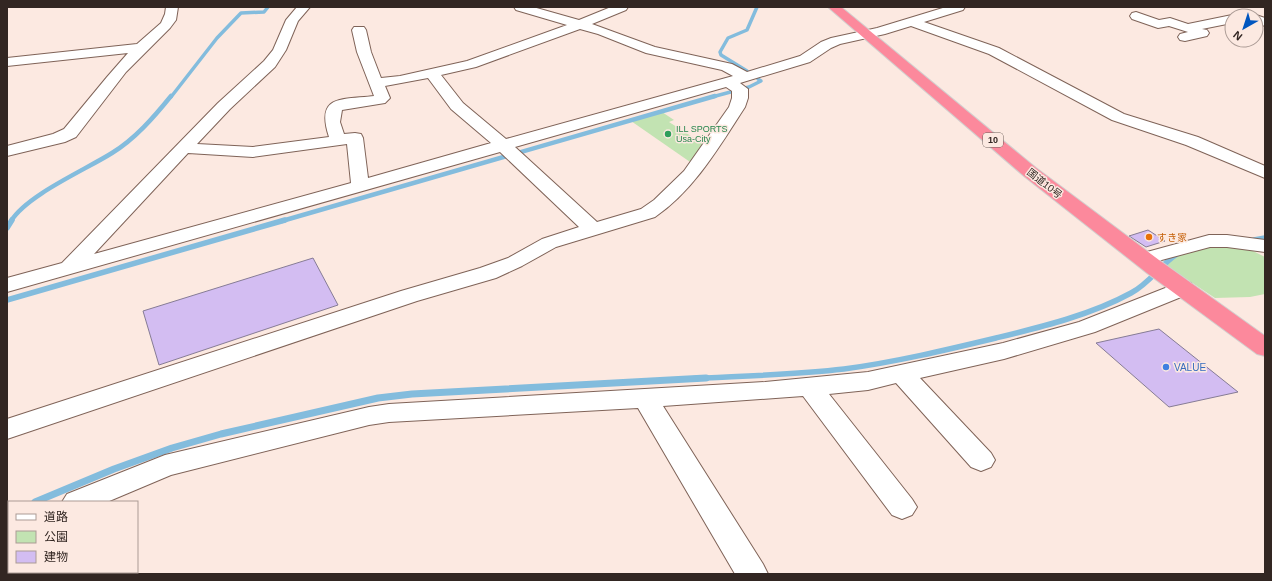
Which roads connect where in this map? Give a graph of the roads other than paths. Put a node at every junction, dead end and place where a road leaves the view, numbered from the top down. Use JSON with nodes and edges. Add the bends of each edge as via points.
{"nodes":[{"id":1,"x":172,"y":7,"type":"edge"},
{"id":2,"x":304,"y":7,"type":"edge"},
{"id":3,"x":520,"y":7,"type":"edge"},
{"id":4,"x":622,"y":7,"type":"edge"},
{"id":5,"x":834,"y":7,"type":"edge"},
{"id":6,"x":960,"y":7,"type":"edge"},
{"id":7,"x":1136,"y":16,"type":"dead end"},
{"id":8,"x":911,"y":21,"type":"junction"},
{"id":9,"x":1224,"y":21,"type":"edge"},
{"id":10,"x":580,"y":24,"type":"junction"},
{"id":11,"x":359,"y":30,"type":"dead end"},
{"id":12,"x":867,"y":34,"type":"junction"},
{"id":13,"x":140,"y":48,"type":"junction"},
{"id":14,"x":7,"y":62,"type":"edge"},
{"id":15,"x":432,"y":74,"type":"junction"},
{"id":16,"x":745,"y":77,"type":"junction"},
{"id":17,"x":727,"y":82,"type":"junction"},
{"id":18,"x":376,"y":83,"type":"junction"},
{"id":19,"x":338,"y":140,"type":"junction"},
{"id":20,"x":503,"y":145,"type":"junction"},
{"id":21,"x":185,"y":148,"type":"junction"},
{"id":22,"x":7,"y":151,"type":"edge"},
{"id":23,"x":1265,"y":173,"type":"edge"},
{"id":24,"x":360,"y":186,"type":"junction"},
{"id":25,"x":593,"y":229,"type":"junction"},
{"id":26,"x":1265,"y":246,"type":"edge"},
{"id":27,"x":69,"y":268,"type":"junction"},
{"id":28,"x":1162,"y":273,"type":"junction"},
{"id":29,"x":7,"y":285,"type":"edge"},
{"id":30,"x":1265,"y":348,"type":"edge"},
{"id":31,"x":902,"y":374,"type":"junction"},
{"id":32,"x":810,"y":386,"type":"junction"},
{"id":33,"x":645,"y":398,"type":"junction"},
{"id":34,"x":7,"y":429,"type":"edge"},
{"id":35,"x":981,"y":460,"type":"dead end"},
{"id":36,"x":79,"y":501,"type":"edge"},
{"id":37,"x":902,"y":507,"type":"dead end"},
{"id":38,"x":752,"y":574,"type":"edge"}],
"edges":[{"from":1,"to":13,"type":"street","via":[[164,26]]},
{"from":2,"to":21,"type":"street","via":[[290,21],[274,58]]},
{"from":3,"to":10,"type":"street"},
{"from":4,"to":10,"type":"street"},
{"from":5,"to":12,"type":"highway","name":"国道10号","number":"10"},
{"from":6,"to":8,"type":"street"},
{"from":7,"to":9,"type":"street","via":[[1158,24],[1170,22],[1186,33]]},
{"from":8,"to":12,"type":"street"},
{"from":8,"to":23,"type":"street","via":[[994,51],[1108,112],[1192,141]]},
{"from":10,"to":15,"type":"street","via":[[471,64]]},
{"from":10,"to":16,"type":"street","via":[[651,50],[726,67]]},
{"from":11,"to":18,"type":"street","via":[[361,45]]},
{"from":12,"to":16,"type":"street","via":[[836,41],[805,59]]},
{"from":12,"to":28,"type":"highway","name":"国道10号","number":"10","via":[[1030,172]]},
{"from":13,"to":14,"type":"street"},
{"from":13,"to":22,"type":"street","via":[[70,133]]},
{"from":15,"to":18,"type":"street"},
{"from":15,"to":20,"type":"street","via":[[457,106]]},
{"from":16,"to":17,"type":"street"},
{"from":17,"to":20,"type":"street"},
{"from":17,"to":25,"type":"street","via":[[740,89],[737,107],[690,175],[661,204],[648,213]]},
{"from":18,"to":19,"type":"street","via":[[381,100],[334,108],[332,122]]},
{"from":19,"to":21,"type":"street","via":[[252,152]]},
{"from":19,"to":24,"type":"street","via":[[356,140]]},
{"from":20,"to":24,"type":"street"},
{"from":20,"to":25,"type":"street"},
{"from":21,"to":27,"type":"street"},
{"from":24,"to":27,"type":"street"},
{"from":25,"to":34,"type":"street","via":[[549,243],[515,262],[488,273],[401,299]]},
{"from":26,"to":28,"type":"street","via":[[1209,241]]},
{"from":27,"to":29,"type":"street"},
{"from":28,"to":30,"type":"highway","name":"国道10号","number":"10"},
{"from":28,"to":31,"type":"street","via":[[1087,327],[1004,351]]},
{"from":31,"to":32,"type":"street","via":[[868,381]]},
{"from":31,"to":35,"type":"street"},
{"from":32,"to":33,"type":"street"},
{"from":32,"to":37,"type":"street"},
{"from":33,"to":36,"type":"street","via":[[369,416],[165,466]]},
{"from":33,"to":38,"type":"street"}]}
